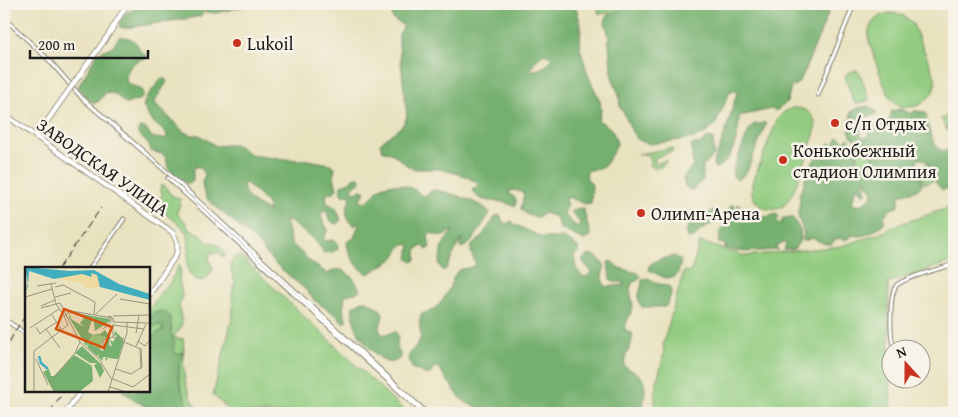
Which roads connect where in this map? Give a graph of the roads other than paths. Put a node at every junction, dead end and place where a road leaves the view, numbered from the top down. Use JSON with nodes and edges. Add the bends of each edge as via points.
{"nodes":[{"id":1,"x":130,"y":4,"type":"edge"},
{"id":2,"x":854,"y":4,"type":"edge"},
{"id":3,"x":4,"y":18,"type":"edge"},
{"id":4,"x":818,"y":95,"type":"dead end"},
{"id":5,"x":4,"y":114,"type":"edge"},
{"id":6,"x":36,"y":137,"type":"junction"},
{"id":7,"x":168,"y":178,"type":"dead end"},
{"id":8,"x":193,"y":197,"type":"junction"},
{"id":9,"x":124,"y":219,"type":"dead end"},
{"id":10,"x":222,"y":228,"type":"junction"},
{"id":11,"x":954,"y":264,"type":"edge"},
{"id":12,"x":91,"y":267,"type":"edge"},
{"id":13,"x":150,"y":294,"type":"edge"},
{"id":14,"x":4,"y":319,"type":"edge"},
{"id":15,"x":25,"y":333,"type":"edge"},
{"id":16,"x":892,"y":340,"type":"edge"},
{"id":17,"x":80,"y":392,"type":"edge"},
{"id":18,"x":65,"y":413,"type":"edge"},
{"id":19,"x":423,"y":413,"type":"edge"},
{"id":20,"x":427,"y":413,"type":"edge"}],
"edges":[{"from":1,"to":6,"type":"main road","bridge":true},
{"from":2,"to":4,"type":"street"},
{"from":3,"to":8,"type":"street","via":[[49,60],[82,98]]},
{"from":5,"to":6,"type":"main road","name":"ЗАВОДСКАЯ УЛИЦА"},
{"from":6,"to":13,"type":"main road","name":"ЗАВОДСКАЯ УЛИЦА","via":[[175,236],[178,248],[172,262]]},
{"from":7,"to":10,"type":"street"},
{"from":8,"to":10,"type":"street"},
{"from":8,"to":20,"type":"street"},
{"from":9,"to":12,"type":"street"},
{"from":10,"to":19,"type":"street"},
{"from":11,"to":16,"type":"street","via":[[897,284],[891,304]]},
{"from":14,"to":15,"type":"street"},
{"from":17,"to":18,"type":"main road"}]}
